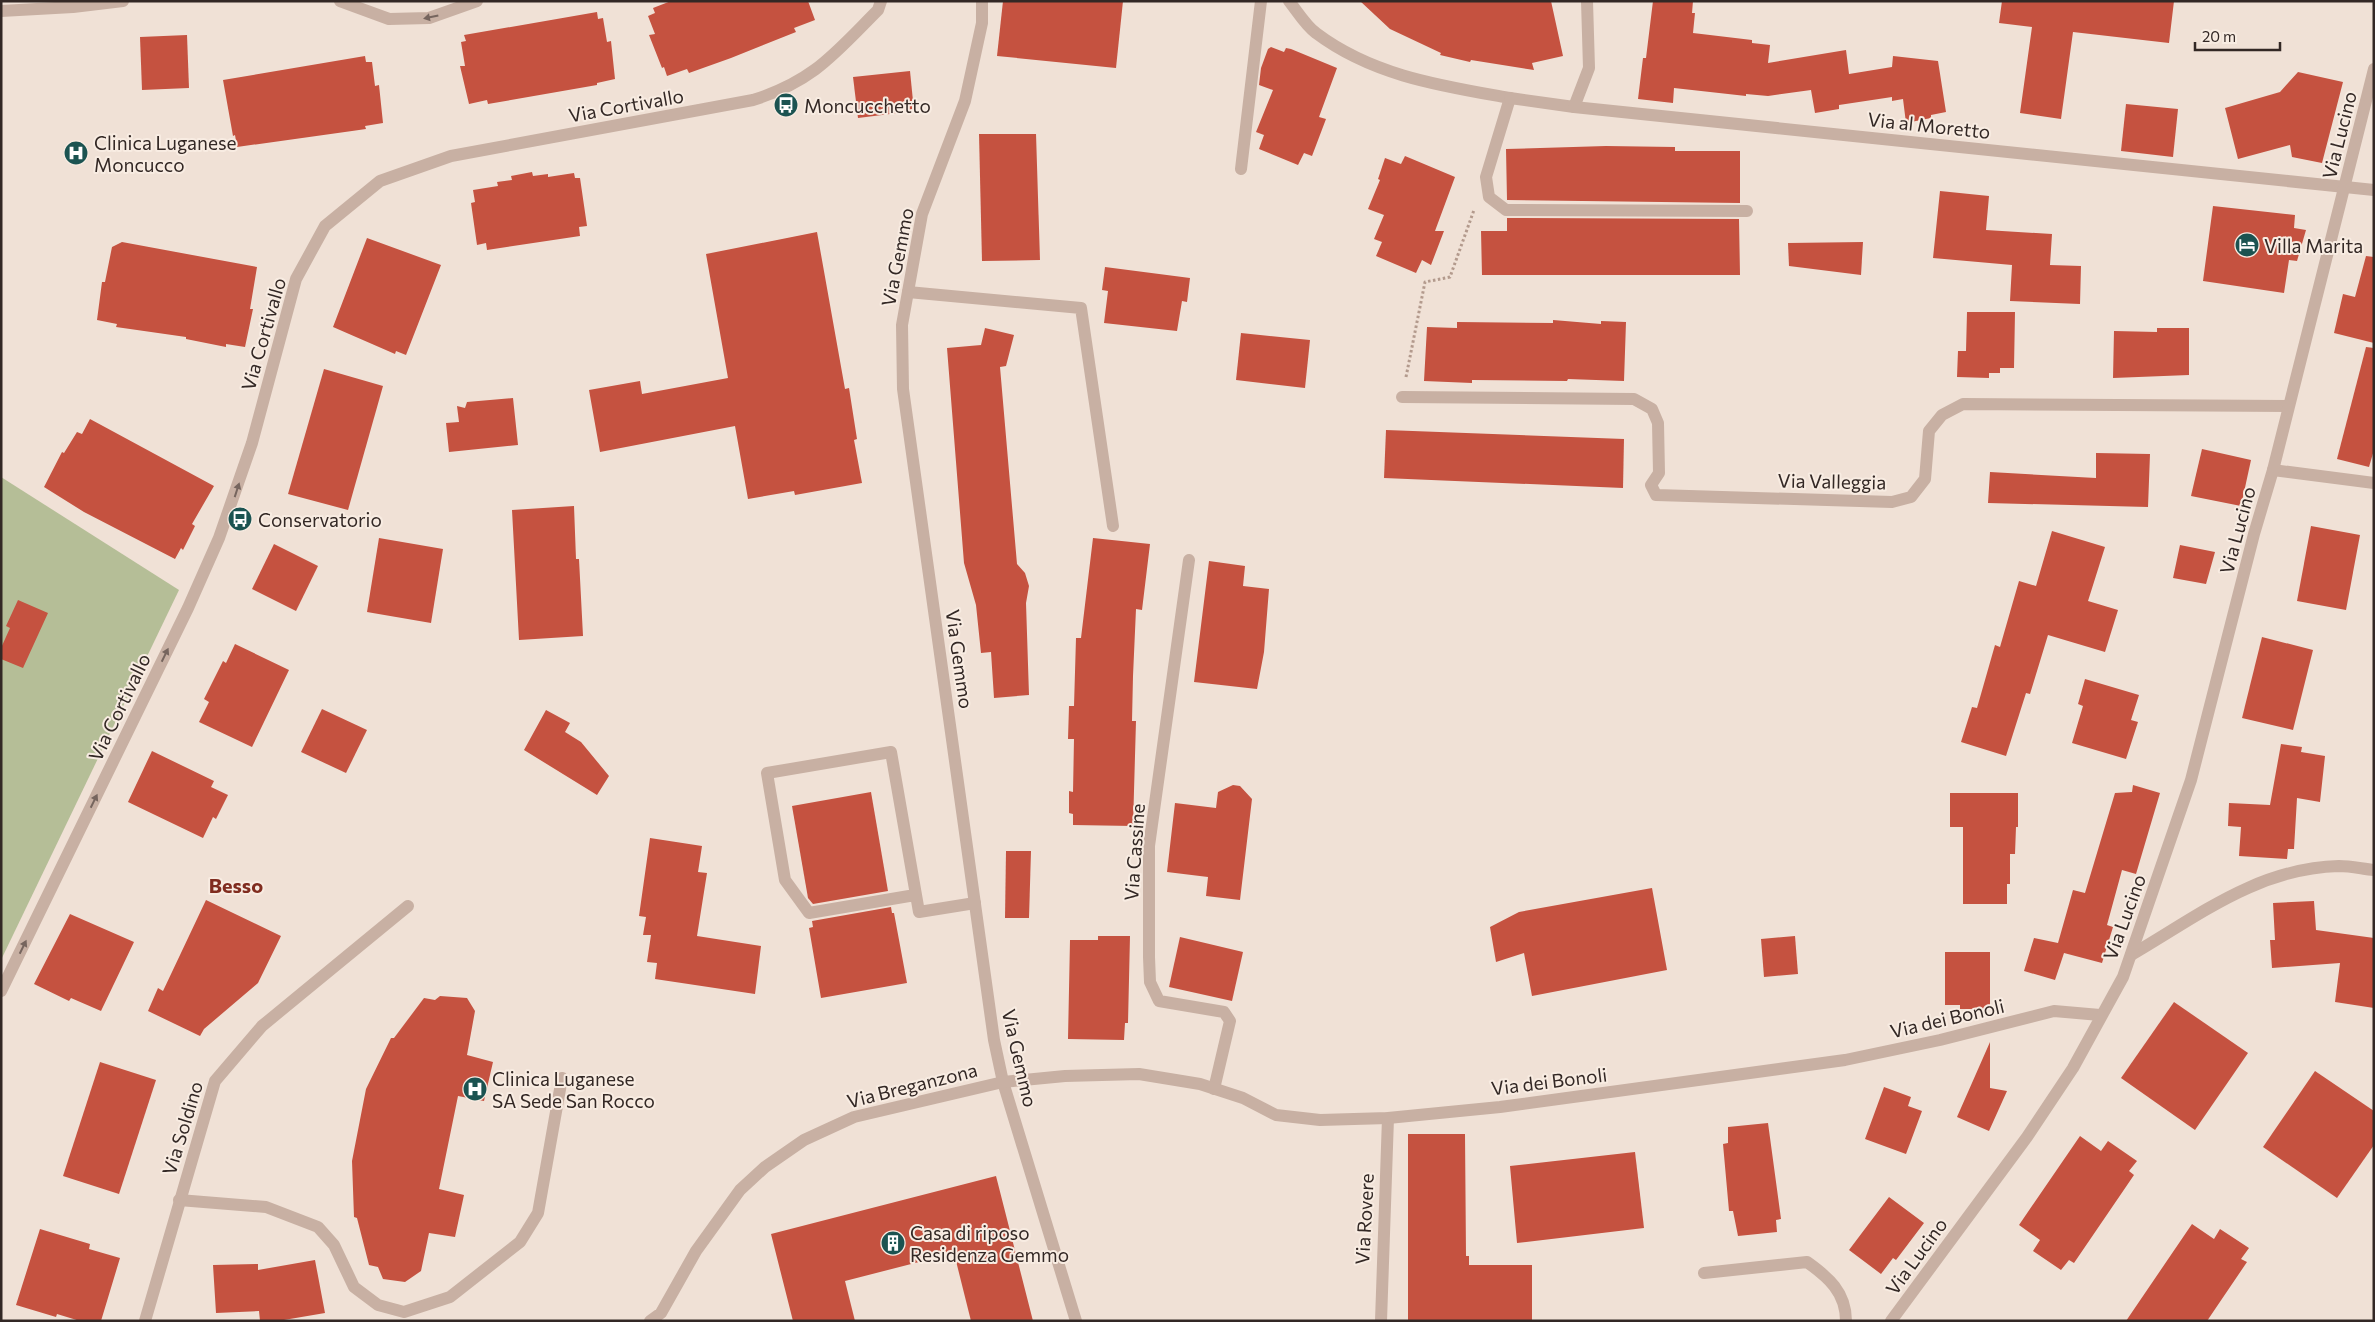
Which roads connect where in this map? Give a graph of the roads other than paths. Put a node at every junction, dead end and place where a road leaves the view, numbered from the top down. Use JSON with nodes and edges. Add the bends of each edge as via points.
{"nodes":[{"id":1,"x":123,"y":1,"type":"edge"},
{"id":2,"x":340,"y":1,"type":"edge"},
{"id":3,"x":477,"y":1,"type":"edge"},
{"id":4,"x":882,"y":1,"type":"edge"},
{"id":5,"x":982,"y":1,"type":"edge"},
{"id":6,"x":1261,"y":1,"type":"edge"},
{"id":7,"x":1289,"y":1,"type":"edge"},
{"id":8,"x":1587,"y":1,"type":"edge"},
{"id":9,"x":1,"y":10,"type":"edge"},
{"id":10,"x":2374,"y":69,"type":"edge"},
{"id":11,"x":1510,"y":98,"type":"junction"},
{"id":12,"x":1574,"y":108,"type":"junction"},
{"id":13,"x":1241,"y":169,"type":"dead end"},
{"id":14,"x":2346,"y":186,"type":"junction"},
{"id":15,"x":2374,"y":190,"type":"edge"},
{"id":16,"x":1747,"y":211,"type":"dead end"},
{"id":17,"x":908,"y":292,"type":"junction"},
{"id":18,"x":1402,"y":397,"type":"road end"},
{"id":19,"x":2288,"y":406,"type":"junction"},
{"id":20,"x":2273,"y":470,"type":"junction"},
{"id":21,"x":2374,"y":483,"type":"edge"},
{"id":22,"x":1113,"y":526,"type":"dead end"},
{"id":23,"x":1189,"y":560,"type":"dead end"},
{"id":24,"x":2374,"y":870,"type":"edge"},
{"id":25,"x":916,"y":894,"type":"junction"},
{"id":26,"x":975,"y":903,"type":"junction"},
{"id":27,"x":408,"y":906,"type":"dead end"},
{"id":28,"x":2131,"y":955,"type":"junction"},
{"id":29,"x":1,"y":991,"type":"edge"},
{"id":30,"x":2100,"y":1014,"type":"junction"},
{"id":31,"x":562,"y":1078,"type":"dead end"},
{"id":32,"x":1003,"y":1082,"type":"junction"},
{"id":33,"x":1214,"y":1089,"type":"junction"},
{"id":34,"x":1388,"y":1118,"type":"junction"},
{"id":35,"x":179,"y":1200,"type":"junction"},
{"id":36,"x":1704,"y":1273,"type":"dead end"},
{"id":37,"x":660,"y":1318,"type":"edge"},
{"id":38,"x":145,"y":1321,"type":"edge"},
{"id":39,"x":1076,"y":1321,"type":"edge"},
{"id":40,"x":1381,"y":1321,"type":"edge"},
{"id":41,"x":1846,"y":1321,"type":"edge"},
{"id":42,"x":1890,"y":1321,"type":"edge"}],
"edges":[{"from":1,"to":9,"type":"street"},
{"from":3,"to":2,"type":"street","one_way":true,"via":[[429,18],[389,19]]},
{"from":29,"to":4,"type":"street","name":"Via Cortivallo","one_way":true,"via":[[184,617],[219,538],[252,443],[296,279],[325,226],[380,181],[451,156],[753,100],[778,92],[823,65],[878,10]]},
{"from":5,"to":17,"type":"street","name":"Via Gemmo","via":[[982,23],[965,100],[922,214]]},
{"from":6,"to":13,"type":"street"},
{"from":7,"to":11,"type":"street","name":"Via al Moretto","via":[[1315,33],[1363,62],[1415,80]]},
{"from":8,"to":12,"type":"street","via":[[1589,68]]},
{"from":10,"to":14,"type":"street","name":"Via Lucino"},
{"from":11,"to":12,"type":"street","name":"Via al Moretto"},
{"from":11,"to":16,"type":"street","via":[[1486,177],[1489,197],[1506,210]]},
{"from":12,"to":14,"type":"street","name":"Via al Moretto"},
{"from":14,"to":15,"type":"street","name":"Via al Moretto"},
{"from":14,"to":19,"type":"street","name":"Via Lucino"},
{"from":17,"to":22,"type":"street","via":[[1081,308]]},
{"from":17,"to":26,"type":"street","name":"Via Gemmo","via":[[902,325],[903,389]]},
{"from":18,"to":19,"type":"street","name":"Via Valleggia","via":[[1634,399],[1652,409],[1658,423],[1659,473],[1651,485],[1656,495],[1892,502],[1911,497],[1925,478],[1929,431],[1942,415],[1964,404]]},
{"from":19,"to":20,"type":"street","name":"Via Lucino"},
{"from":20,"to":21,"type":"street","name":"Via Lucino"},
{"from":20,"to":28,"type":"street","name":"Via Lucino","via":[[2190,780]]},
{"from":23,"to":33,"type":"street","name":"Via Cassine","via":[[1150,846],[1150,982],[1159,1001],[1224,1012],[1230,1021]]},
{"from":24,"to":28,"type":"street","via":[[2340,866],[2280,876],[2248,887],[2213,904]]},
{"from":25,"to":25,"type":"street","via":[[891,752],[767,773],[785,880],[809,913]]},
{"from":25,"to":26,"type":"street","via":[[918,912]]},
{"from":26,"to":32,"type":"street","name":"Via Gemmo"},
{"from":27,"to":35,"type":"street","name":"Via Soldino","via":[[262,1026],[215,1081]]},
{"from":28,"to":30,"type":"street","name":"Via Lucino","via":[[2123,977]]},
{"from":30,"to":34,"type":"street","name":"Via dei Bonoli","via":[[2054,1011],[1845,1060]]},
{"from":30,"to":42,"type":"street","name":"Via Lucino","via":[[2074,1068],[2027,1137]]},
{"from":31,"to":35,"type":"street","via":[[538,1212],[520,1242],[450,1297],[404,1312],[378,1305],[354,1287],[334,1244],[318,1227],[266,1207]]},
{"from":32,"to":33,"type":"street","name":"Via dei Bonoli","via":[[1138,1074]]},
{"from":32,"to":37,"type":"street","name":"Via Breganzona","via":[[854,1116],[804,1140],[765,1167],[740,1190],[696,1251]]},
{"from":32,"to":39,"type":"street","name":"Via Gemmo"},
{"from":33,"to":34,"type":"street","name":"Via dei Bonoli","via":[[1243,1098],[1276,1115],[1320,1120]]},
{"from":34,"to":40,"type":"street","name":"Via Rovere"},
{"from":35,"to":38,"type":"street","name":"Via Soldino"},
{"from":36,"to":41,"type":"street","via":[[1807,1262],[1832,1280],[1846,1310]]}]}
